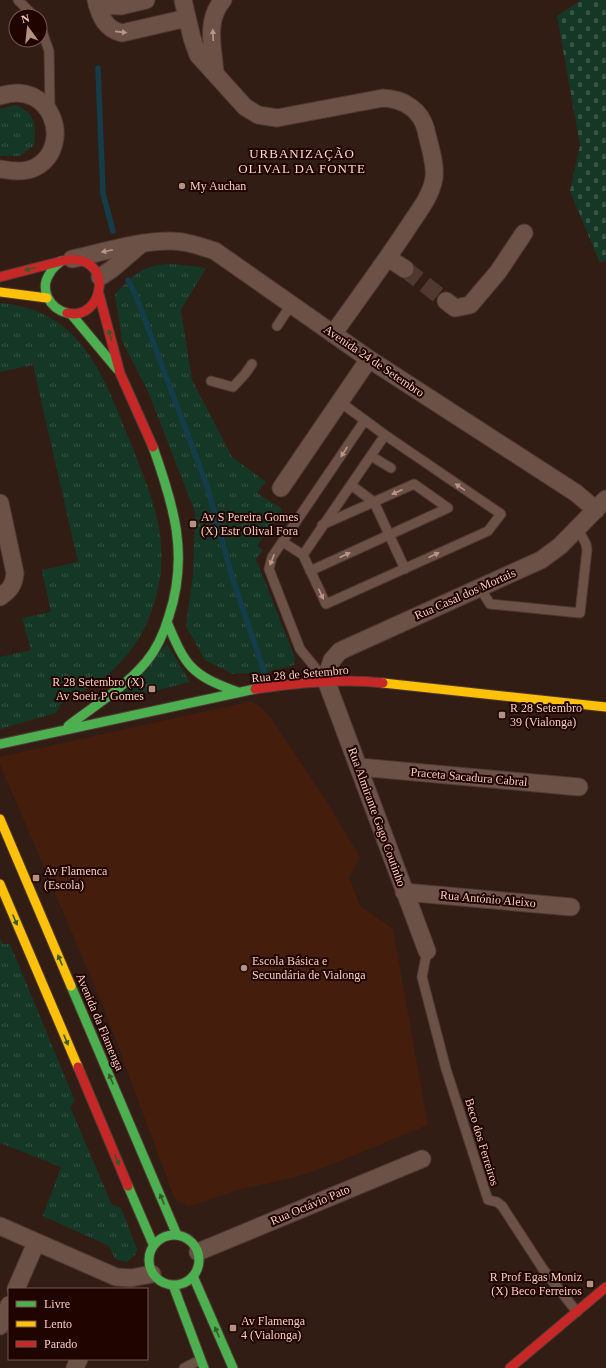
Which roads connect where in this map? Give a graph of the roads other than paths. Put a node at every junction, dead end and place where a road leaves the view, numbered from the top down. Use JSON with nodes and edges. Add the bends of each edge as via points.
{"nodes":[{"id":1,"x":18,"y":0,"type":"edge"},
{"id":2,"x":146,"y":0,"type":"edge"},
{"id":3,"x":183,"y":0,"type":"edge"},
{"id":4,"x":223,"y":0,"type":"edge"},
{"id":5,"x":96,"y":3,"type":"edge"},
{"id":6,"x":26,"y":8,"type":"edge"},
{"id":7,"x":187,"y":18,"type":"junction"},
{"id":8,"x":48,"y":48,"type":"edge"},
{"id":9,"x":215,"y":72,"type":"junction"},
{"id":10,"x":0,"y":96,"type":"edge"},
{"id":11,"x":50,"y":112,"type":"junction"},
{"id":12,"x":0,"y":169,"type":"edge"},
{"id":13,"x":524,"y":232,"type":"dead end"},
{"id":14,"x":142,"y":244,"type":"junction"},
{"id":15,"x":388,"y":258,"type":"junction"},
{"id":16,"x":66,"y":260,"type":"junction"},
{"id":17,"x":405,"y":269,"type":"tunnel mouth"},
{"id":18,"x":0,"y":277,"type":"edge"},
{"id":19,"x":99,"y":286,"type":"junction"},
{"id":20,"x":0,"y":292,"type":"edge"},
{"id":21,"x":47,"y":298,"type":"junction"},
{"id":22,"x":446,"y":301,"type":"tunnel mouth"},
{"id":23,"x":291,"y":304,"type":"junction"},
{"id":24,"x":71,"y":314,"type":"junction"},
{"id":25,"x":277,"y":326,"type":"dead end"},
{"id":26,"x":333,"y":334,"type":"junction"},
{"id":27,"x":369,"y":359,"type":"junction"},
{"id":28,"x":252,"y":364,"type":"dead end"},
{"id":29,"x":120,"y":373,"type":"junction"},
{"id":30,"x":211,"y":380,"type":"dead end"},
{"id":31,"x":340,"y":402,"type":"junction"},
{"id":32,"x":366,"y":420,"type":"junction"},
{"id":33,"x":384,"y":435,"type":"junction"},
{"id":34,"x":371,"y":456,"type":"junction"},
{"id":35,"x":391,"y":468,"type":"dead end"},
{"id":36,"x":350,"y":485,"type":"junction"},
{"id":37,"x":281,"y":488,"type":"dead end"},
{"id":38,"x":374,"y":502,"type":"junction"},
{"id":39,"x":0,"y":503,"type":"edge"},
{"id":40,"x":601,"y":504,"type":"edge"},
{"id":41,"x":322,"y":525,"type":"junction"},
{"id":42,"x":578,"y":529,"type":"junction"},
{"id":43,"x":390,"y":535,"type":"junction"},
{"id":44,"x":283,"y":542,"type":"junction"},
{"id":45,"x":303,"y":555,"type":"junction"},
{"id":46,"x":405,"y":569,"type":"junction"},
{"id":47,"x":310,"y":571,"type":"junction"},
{"id":48,"x":480,"y":588,"type":"junction"},
{"id":49,"x":0,"y":597,"type":"edge"},
{"id":50,"x":168,"y":622,"type":"junction"},
{"id":51,"x":328,"y":683,"type":"junction"},
{"id":52,"x":238,"y":692,"type":"junction"},
{"id":53,"x":606,"y":707,"type":"edge"},
{"id":54,"x":65,"y":728,"type":"junction"},
{"id":55,"x":0,"y":744,"type":"edge"},
{"id":56,"x":359,"y":767,"type":"junction"},
{"id":57,"x":580,"y":787,"type":"dead end"},
{"id":58,"x":0,"y":819,"type":"edge"},
{"id":59,"x":0,"y":884,"type":"edge"},
{"id":60,"x":404,"y":892,"type":"junction"},
{"id":61,"x":571,"y":907,"type":"dead end"},
{"id":62,"x":427,"y":951,"type":"joint"},
{"id":63,"x":422,"y":1159,"type":"dead end"},
{"id":64,"x":0,"y":1226,"type":"edge"},
{"id":65,"x":177,"y":1235,"type":"junction"},
{"id":66,"x":36,"y":1243,"type":"junction"},
{"id":67,"x":153,"y":1244,"type":"junction"},
{"id":68,"x":198,"y":1252,"type":"junction"},
{"id":69,"x":152,"y":1274,"type":"junction"},
{"id":70,"x":193,"y":1276,"type":"junction"},
{"id":71,"x":113,"y":1283,"type":"edge"},
{"id":72,"x":173,"y":1285,"type":"junction"},
{"id":73,"x":606,"y":1287,"type":"edge"},
{"id":74,"x":16,"y":1288,"type":"edge"},
{"id":75,"x":8,"y":1307,"type":"edge"},
{"id":76,"x":577,"y":1312,"type":"junction"},
{"id":77,"x":0,"y":1326,"type":"edge"},
{"id":78,"x":202,"y":1364,"type":"edge"},
{"id":79,"x":184,"y":1368,"type":"edge"},
{"id":80,"x":233,"y":1368,"type":"edge"},
{"id":81,"x":510,"y":1368,"type":"edge"}],
"edges":[{"from":1,"to":6,"type":"lane"},
{"from":2,"to":5,"type":"street","via":[[120,6]]},
{"from":3,"to":7,"type":"street"},
{"from":9,"to":4,"type":"street","one_way":true,"via":[[212,22],[215,10]]},
{"from":5,"to":7,"type":"street","one_way":true,"via":[[106,25],[113,31],[122,33]]},
{"from":7,"to":9,"type":"street","via":[[196,51]]},
{"from":8,"to":11,"type":"lane"},
{"from":9,"to":15,"type":"street","via":[[245,106],[268,118],[286,117],[383,98],[401,101],[419,115],[424,121],[435,168],[434,178],[429,195]]},
{"from":10,"to":11,"type":"street","via":[[31,94]]},
{"from":11,"to":12,"type":"street","via":[[55,137],[52,149],[44,160],[36,167],[26,170]]},
{"from":13,"to":22,"type":"street","via":[[498,272],[470,305],[455,308]]},
{"from":14,"to":16,"type":"street","name":"Avenida 24 de Setembro","one_way":true},
{"from":14,"to":19,"type":"street","via":[[112,269]]},
{"from":14,"to":23,"type":"street","name":"Avenida 24 de Setembro","via":[[169,241],[191,243],[215,251]]},
{"from":15,"to":17,"type":"street"},
{"from":15,"to":26,"type":"street"},
{"from":16,"to":18,"type":"street","one_way":true},
{"from":16,"to":19,"type":"street","via":[[87,263],[94,269]]},
{"from":16,"to":21,"type":"street","via":[[52,268],[46,279]]},
{"from":19,"to":24,"type":"street","via":[[89,308]]},
{"from":29,"to":19,"type":"street","one_way":true},
{"from":20,"to":21,"type":"street"},
{"from":21,"to":24,"type":"street","via":[[52,306]]},
{"from":23,"to":25,"type":"lane"},
{"from":23,"to":26,"type":"street","name":"Avenida 24 de Setembro"},
{"from":24,"to":29,"type":"street"},
{"from":26,"to":27,"type":"street","name":"Avenida 24 de Setembro"},
{"from":27,"to":31,"type":"street"},
{"from":27,"to":40,"type":"street","name":"Avenida 24 de Setembro","via":[[576,493]]},
{"from":28,"to":30,"type":"lane","via":[[233,387]]},
{"from":29,"to":50,"type":"street","via":[[143,423],[173,508],[177,528],[177,577]]},
{"from":31,"to":32,"type":"lane"},
{"from":31,"to":37,"type":"street"},
{"from":32,"to":33,"type":"lane"},
{"from":32,"to":44,"type":"lane","one_way":true},
{"from":33,"to":34,"type":"lane"},
{"from":46,"to":33,"type":"lane","one_way":true,"via":[[488,531],[501,514]]},
{"from":34,"to":35,"type":"lane"},
{"from":34,"to":36,"type":"lane"},
{"from":36,"to":38,"type":"lane"},
{"from":36,"to":41,"type":"lane"},
{"from":38,"to":41,"type":"lane"},
{"from":38,"to":43,"type":"lane"},
{"from":43,"to":38,"type":"lane","one_way":true,"via":[[448,508],[414,484]]},
{"from":39,"to":49,"type":"street","via":[[15,573],[9,591]]},
{"from":40,"to":42,"type":"street","name":"Rua Casal dos Mortais"},
{"from":41,"to":45,"type":"lane"},
{"from":42,"to":48,"type":"street","name":"Rua Casal dos Mortais","via":[[546,556]]},
{"from":42,"to":48,"type":"lane","via":[[587,550],[580,613],[490,604]]},
{"from":43,"to":46,"type":"lane"},
{"from":47,"to":43,"type":"lane","one_way":true},
{"from":44,"to":45,"type":"lane"},
{"from":44,"to":51,"type":"lane","one_way":true,"via":[[272,558],[269,569],[300,649]]},
{"from":45,"to":47,"type":"lane"},
{"from":47,"to":46,"type":"lane","one_way":true,"via":[[326,604]]},
{"from":48,"to":51,"type":"street","name":"Rua Casal dos Mortais","via":[[340,651],[332,660]]},
{"from":50,"to":52,"type":"street","via":[[180,653],[191,668],[203,678]]},
{"from":50,"to":54,"type":"street","via":[[153,652],[136,671]]},
{"from":51,"to":52,"type":"street","name":"Rua 28 de Setembro","via":[[281,685]]},
{"from":51,"to":53,"type":"street","name":"Rua 28 de Setembro","via":[[368,681]]},
{"from":51,"to":56,"type":"street","name":"Rua Almirante Gago Coutinho"},
{"from":52,"to":54,"type":"street","name":"Rua 28 de Setembro"},
{"from":54,"to":55,"type":"street","name":"Rua 28 de Setembro"},
{"from":56,"to":57,"type":"street","name":"Praceta Sacadura Cabral"},
{"from":56,"to":60,"type":"street","name":"Rua Almirante Gago Coutinho"},
{"from":65,"to":58,"type":"street","name":"Avenida da Flamenga","one_way":true},
{"from":59,"to":67,"type":"street","one_way":true},
{"from":60,"to":61,"type":"street","name":"Rua António Aleixo"},
{"from":60,"to":62,"type":"street","name":"Rua Almirante Gago Coutinho"},
{"from":62,"to":76,"type":"lane","name":"Beco dos Ferreiros","via":[[422,977],[446,1069],[488,1200],[502,1206],[543,1269]]},
{"from":63,"to":68,"type":"street","name":"Rua Octávio Pato"},
{"from":64,"to":66,"type":"street"},
{"from":65,"to":67,"type":"street","via":[[164,1236]]},
{"from":65,"to":68,"type":"street","via":[[186,1238]]},
{"from":66,"to":71,"type":"street"},
{"from":66,"to":74,"type":"street"},
{"from":67,"to":69,"type":"street","via":[[148,1259]]},
{"from":68,"to":70,"type":"street","via":[[198,1268]]},
{"from":69,"to":71,"type":"street"},
{"from":69,"to":72,"type":"street","via":[[165,1284]]},
{"from":70,"to":72,"type":"street","via":[[188,1281]]},
{"from":80,"to":70,"type":"street","one_way":true},
{"from":72,"to":78,"type":"street"},
{"from":73,"to":76,"type":"street"},
{"from":75,"to":77,"type":"street"},
{"from":76,"to":81,"type":"street"},
{"from":78,"to":79,"type":"lane"}]}
